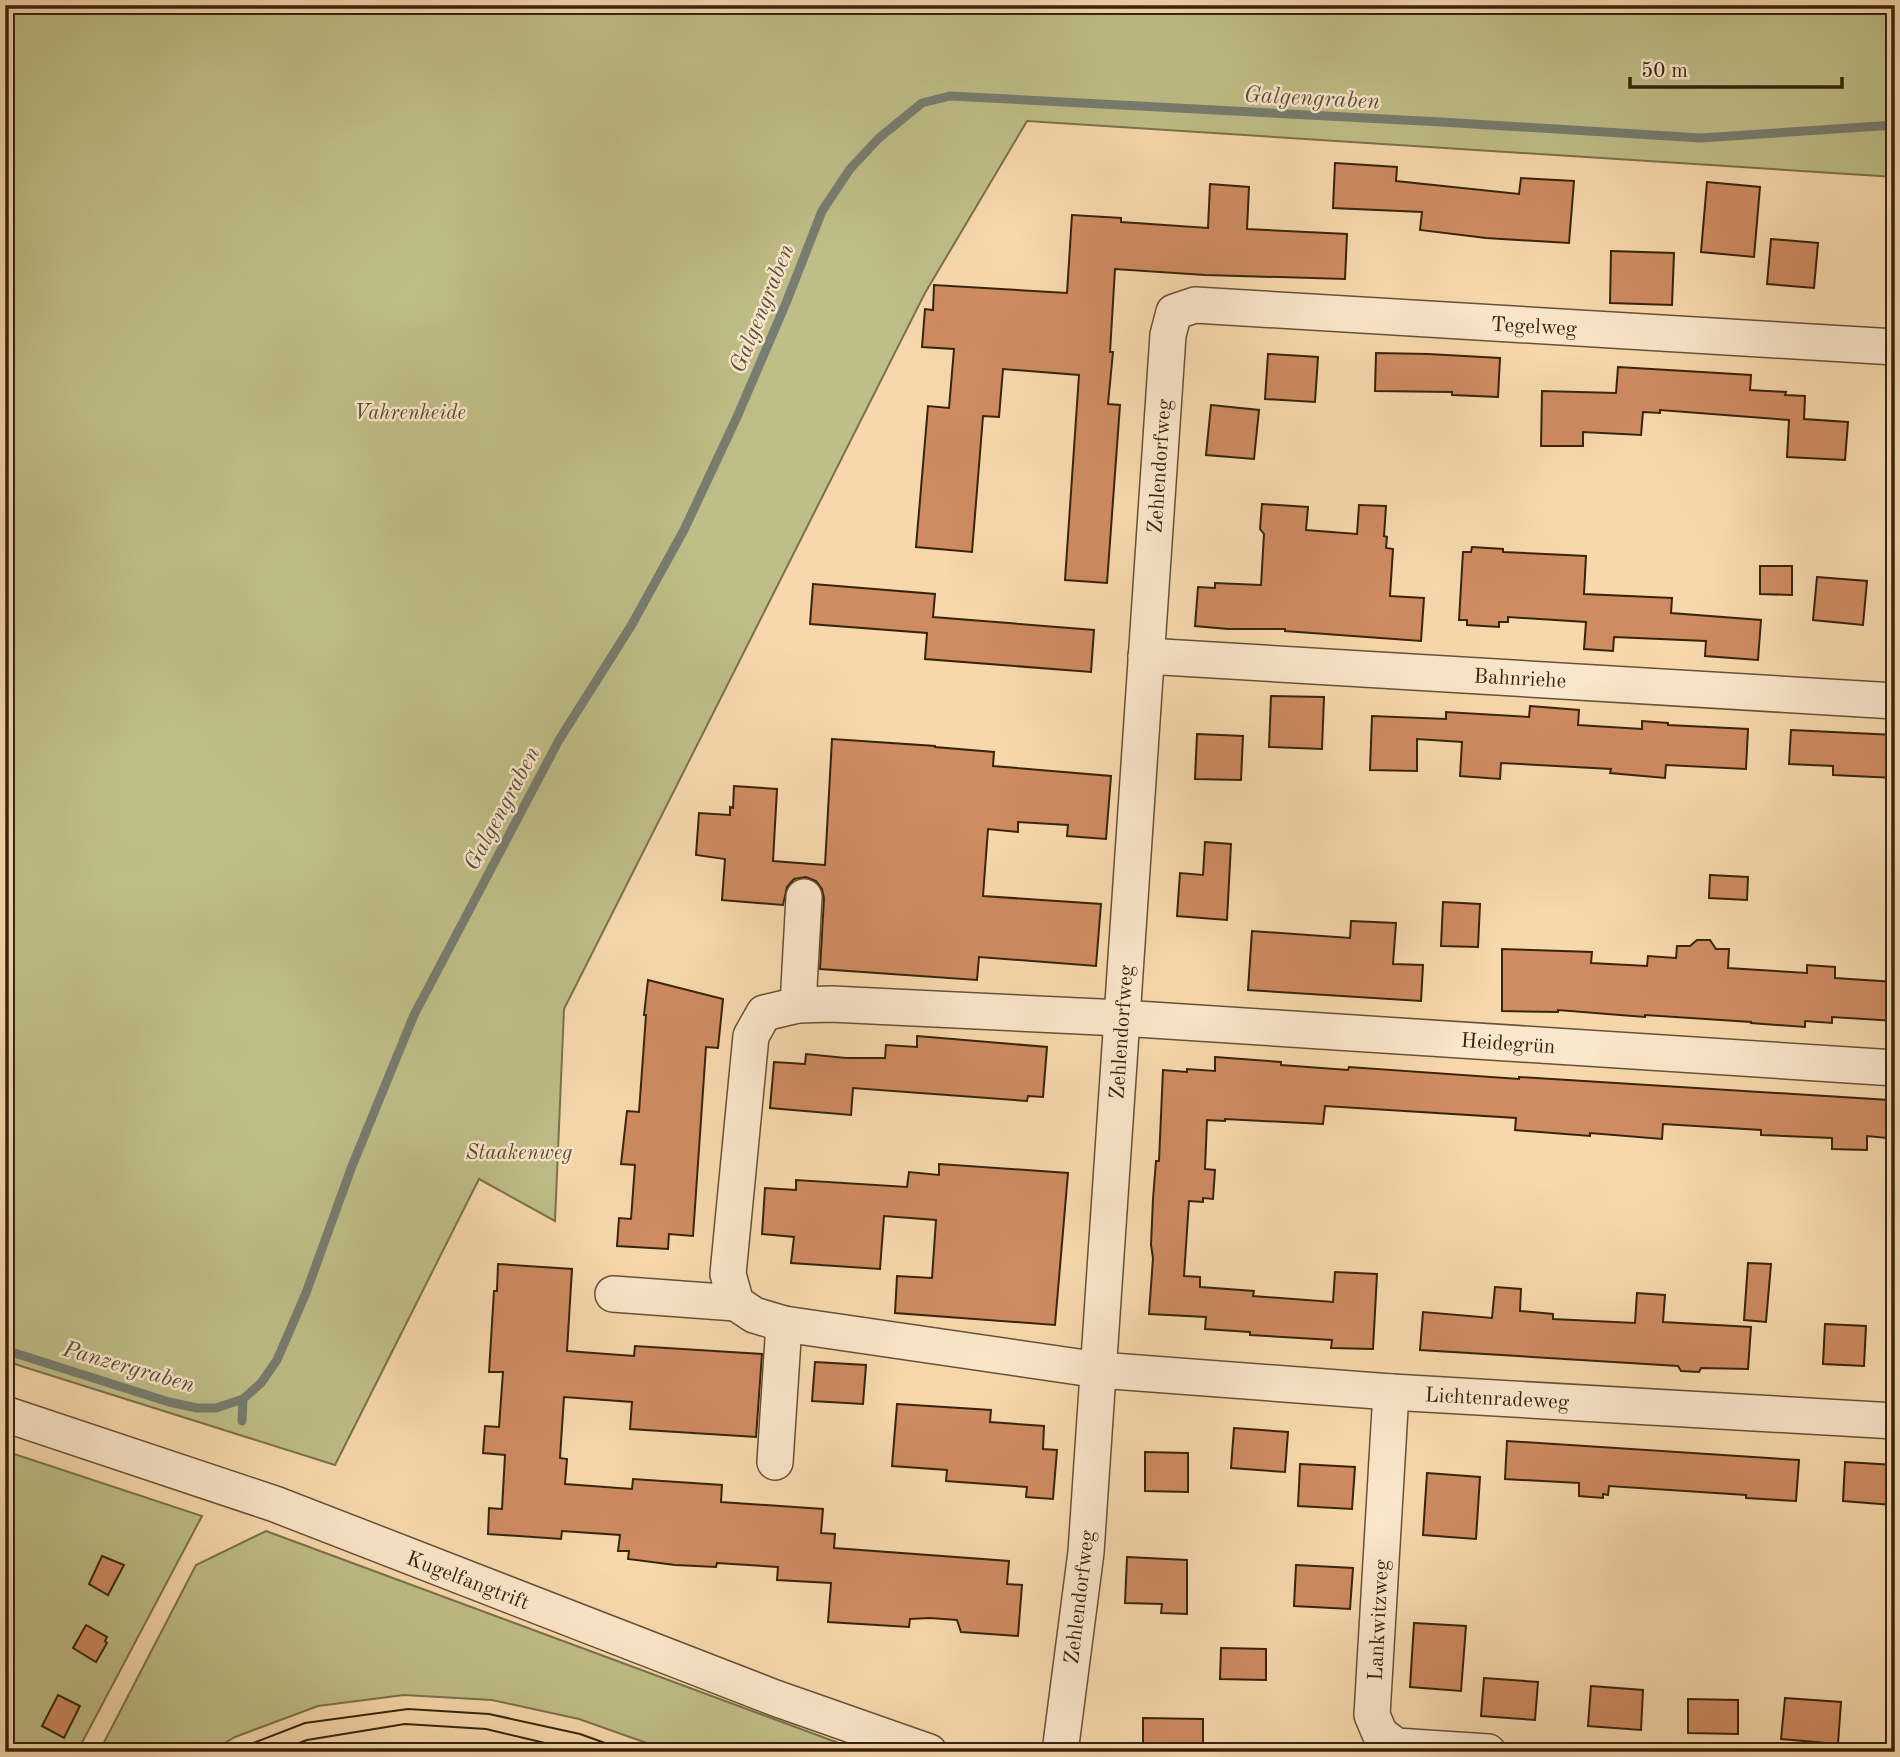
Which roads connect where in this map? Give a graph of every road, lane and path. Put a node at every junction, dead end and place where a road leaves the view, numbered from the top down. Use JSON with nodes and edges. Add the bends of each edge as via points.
{"nodes":[{"id":1,"x":1174,"y":312,"type":"joint"},
{"id":2,"x":1895,"y":347,"type":"edge"},
{"id":3,"x":1146,"y":656,"type":"junction"},
{"id":4,"x":1895,"y":701,"type":"edge"},
{"id":5,"x":804,"y":897,"type":"dead end"},
{"id":6,"x":798,"y":1004,"type":"junction"},
{"id":7,"x":1121,"y":1018,"type":"junction"},
{"id":8,"x":1895,"y":1068,"type":"edge"},
{"id":9,"x":614,"y":1294,"type":"dead end"},
{"id":10,"x":736,"y":1303,"type":"junction"},
{"id":11,"x":784,"y":1324,"type":"junction"},
{"id":12,"x":1099,"y":1370,"type":"junction"},
{"id":13,"x":1391,"y":1392,"type":"junction"},
{"id":14,"x":5,"y":1414,"type":"edge"},
{"id":15,"x":1895,"y":1422,"type":"edge"},
{"id":16,"x":775,"y":1462,"type":"dead end"},
{"id":17,"x":929,"y":1752,"type":"edge"},
{"id":18,"x":1060,"y":1752,"type":"edge"},
{"id":19,"x":1488,"y":1752,"type":"edge"}],
"edges":[{"from":1,"to":2,"type":"street","name":"Tegelweg","via":[[1195,305]]},
{"from":1,"to":3,"type":"street","name":"Zehlendorfweg","via":[[1168,335]]},
{"from":3,"to":4,"type":"street","name":"Bahnriehe"},
{"from":3,"to":7,"type":"street","name":"Zehlendorfweg"},
{"from":5,"to":6,"type":"street"},
{"from":6,"to":7,"type":"street"},
{"from":6,"to":10,"type":"street","via":[[764,1013],[751,1036],[728,1274]]},
{"from":7,"to":8,"type":"street","name":"Heidegrün"},
{"from":7,"to":12,"type":"street","name":"Zehlendorfweg"},
{"from":9,"to":10,"type":"street"},
{"from":10,"to":11,"type":"street","via":[[754,1315]]},
{"from":11,"to":12,"type":"street"},
{"from":11,"to":16,"type":"street"},
{"from":12,"to":13,"type":"street","name":"Lichtenradeweg"},
{"from":12,"to":18,"type":"street","name":"Zehlendorfweg","via":[[1086,1552]]},
{"from":13,"to":15,"type":"street","name":"Lichtenradeweg"},
{"from":13,"to":19,"type":"street","name":"Lankwitzweg","via":[[1372,1716],[1380,1734],[1396,1746]]},
{"from":14,"to":17,"type":"street","name":"Kugelfangtrift","via":[[275,1504],[775,1699]]}]}
